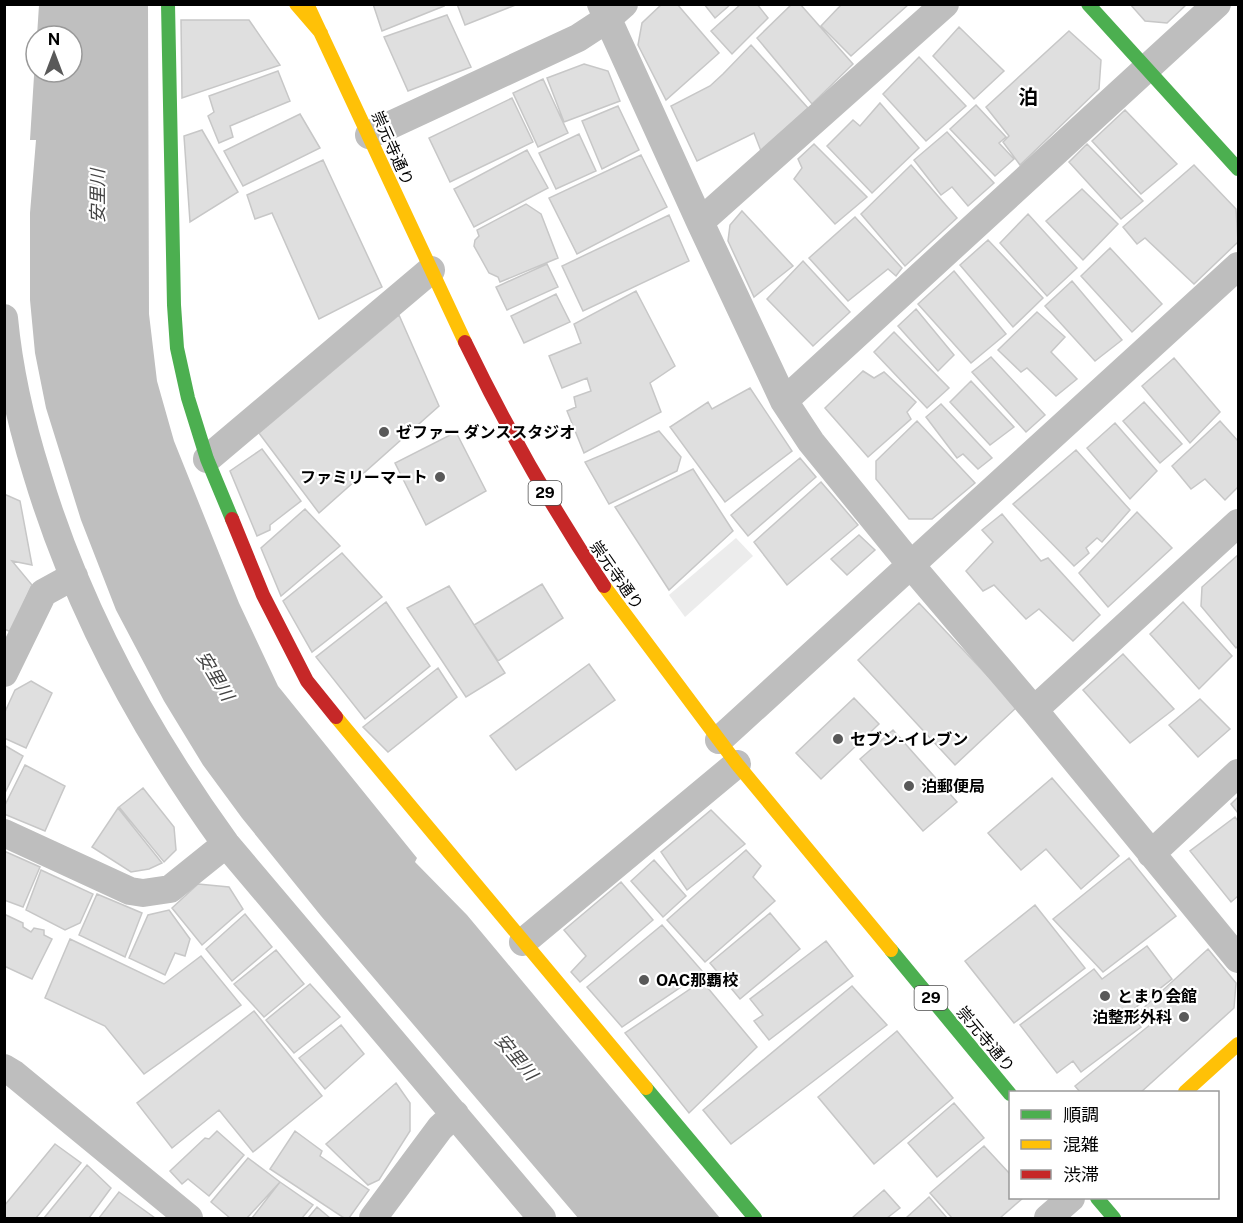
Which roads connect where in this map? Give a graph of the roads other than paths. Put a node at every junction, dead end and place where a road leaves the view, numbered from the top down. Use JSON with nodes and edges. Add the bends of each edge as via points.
{"nodes":[{"id":1,"x":168,"y":4,"type":"edge"},
{"id":2,"x":296,"y":4,"type":"edge"},
{"id":3,"x":308,"y":4,"type":"edge"},
{"id":4,"x":945,"y":4,"type":"edge"},
{"id":5,"x":1088,"y":4,"type":"edge"},
{"id":6,"x":1217,"y":4,"type":"edge"},
{"id":7,"x":611,"y":9,"type":"edge"},
{"id":8,"x":321,"y":33,"type":"junction"},
{"id":9,"x":1147,"y":68,"type":"junction"},
{"id":10,"x":369,"y":135,"type":"junction"},
{"id":11,"x":1239,"y":169,"type":"edge"},
{"id":12,"x":700,"y":222,"type":"junction"},
{"id":13,"x":1239,"y":266,"type":"edge"},
{"id":14,"x":431,"y":270,"type":"junction"},
{"id":15,"x":4,"y":318,"type":"edge"},
{"id":16,"x":784,"y":401,"type":"junction"},
{"id":17,"x":16,"y":447,"type":"edge"},
{"id":18,"x":207,"y":459,"type":"junction"},
{"id":19,"x":1239,"y":523,"type":"edge"},
{"id":20,"x":911,"y":565,"type":"junction"},
{"id":21,"x":74,"y":576,"type":"junction"},
{"id":22,"x":4,"y":673,"type":"edge"},
{"id":23,"x":1034,"y":710,"type":"junction"},
{"id":24,"x":719,"y":740,"type":"junction"},
{"id":25,"x":737,"y":764,"type":"junction"},
{"id":26,"x":1239,"y":773,"type":"edge"},
{"id":27,"x":4,"y":833,"type":"edge"},
{"id":28,"x":226,"y":844,"type":"junction"},
{"id":29,"x":1151,"y":854,"type":"junction"},
{"id":30,"x":523,"y":942,"type":"junction"},
{"id":31,"x":1239,"y":959,"type":"edge"},
{"id":32,"x":1239,"y":1044,"type":"edge"},
{"id":33,"x":4,"y":1068,"type":"edge"},
{"id":34,"x":1186,"y":1091,"type":"edge"},
{"id":35,"x":1009,"y":1092,"type":"edge"},
{"id":36,"x":455,"y":1114,"type":"junction"},
{"id":37,"x":1069,"y":1199,"type":"edge"},
{"id":38,"x":1099,"y":1199,"type":"edge"},
{"id":39,"x":189,"y":1218,"type":"edge"},
{"id":40,"x":373,"y":1218,"type":"edge"},
{"id":41,"x":542,"y":1218,"type":"edge"},
{"id":42,"x":755,"y":1218,"type":"edge"},
{"id":43,"x":1048,"y":1218,"type":"edge"},
{"id":44,"x":1114,"y":1218,"type":"edge"}],
"edges":[{"from":1,"to":18,"type":"main road","via":[[177,348]]},
{"from":2,"to":8,"type":"main road"},
{"from":3,"to":8,"type":"main road","name":"崇元寺通り","number":"29"},
{"from":4,"to":12,"type":"street"},
{"from":5,"to":9,"type":"main road"},
{"from":6,"to":9,"type":"street"},
{"from":7,"to":10,"type":"street","via":[[578,38]]},
{"from":7,"to":12,"type":"street"},
{"from":8,"to":10,"type":"main road","name":"崇元寺通り","number":"29"},
{"from":9,"to":11,"type":"main road"},
{"from":9,"to":16,"type":"street"},
{"from":10,"to":14,"type":"main road","name":"崇元寺通り","number":"29"},
{"from":12,"to":16,"type":"street"},
{"from":13,"to":20,"type":"street"},
{"from":14,"to":18,"type":"street"},
{"from":14,"to":24,"type":"main road","name":"崇元寺通り","number":"29","via":[[486,386],[572,538],[611,597]]},
{"from":15,"to":17,"type":"street","via":[[15,393]]},
{"from":16,"to":20,"type":"street","via":[[811,442]]},
{"from":17,"to":21,"type":"street","via":[[45,500]]},
{"from":18,"to":30,"type":"main road","via":[[263,595],[307,681]]},
{"from":19,"to":23,"type":"street"},
{"from":20,"to":23,"type":"street"},
{"from":20,"to":24,"type":"street"},
{"from":21,"to":22,"type":"street","via":[[43,593]]},
{"from":21,"to":28,"type":"street","via":[[121,678],[192,796]]},
{"from":23,"to":29,"type":"street"},
{"from":24,"to":25,"type":"main road","name":"崇元寺通り","number":"29"},
{"from":25,"to":30,"type":"street"},
{"from":25,"to":35,"type":"main road","name":"崇元寺通り","number":"29"},
{"from":26,"to":29,"type":"street"},
{"from":27,"to":28,"type":"street","via":[[130,891],[143,893],[170,889]]},
{"from":28,"to":36,"type":"street"},
{"from":29,"to":31,"type":"street"},
{"from":30,"to":42,"type":"main road"},
{"from":32,"to":34,"type":"main road"},
{"from":33,"to":39,"type":"street"},
{"from":36,"to":40,"type":"street","via":[[440,1128]]},
{"from":36,"to":41,"type":"street"},
{"from":37,"to":43,"type":"street"},
{"from":38,"to":44,"type":"main road"}]}
